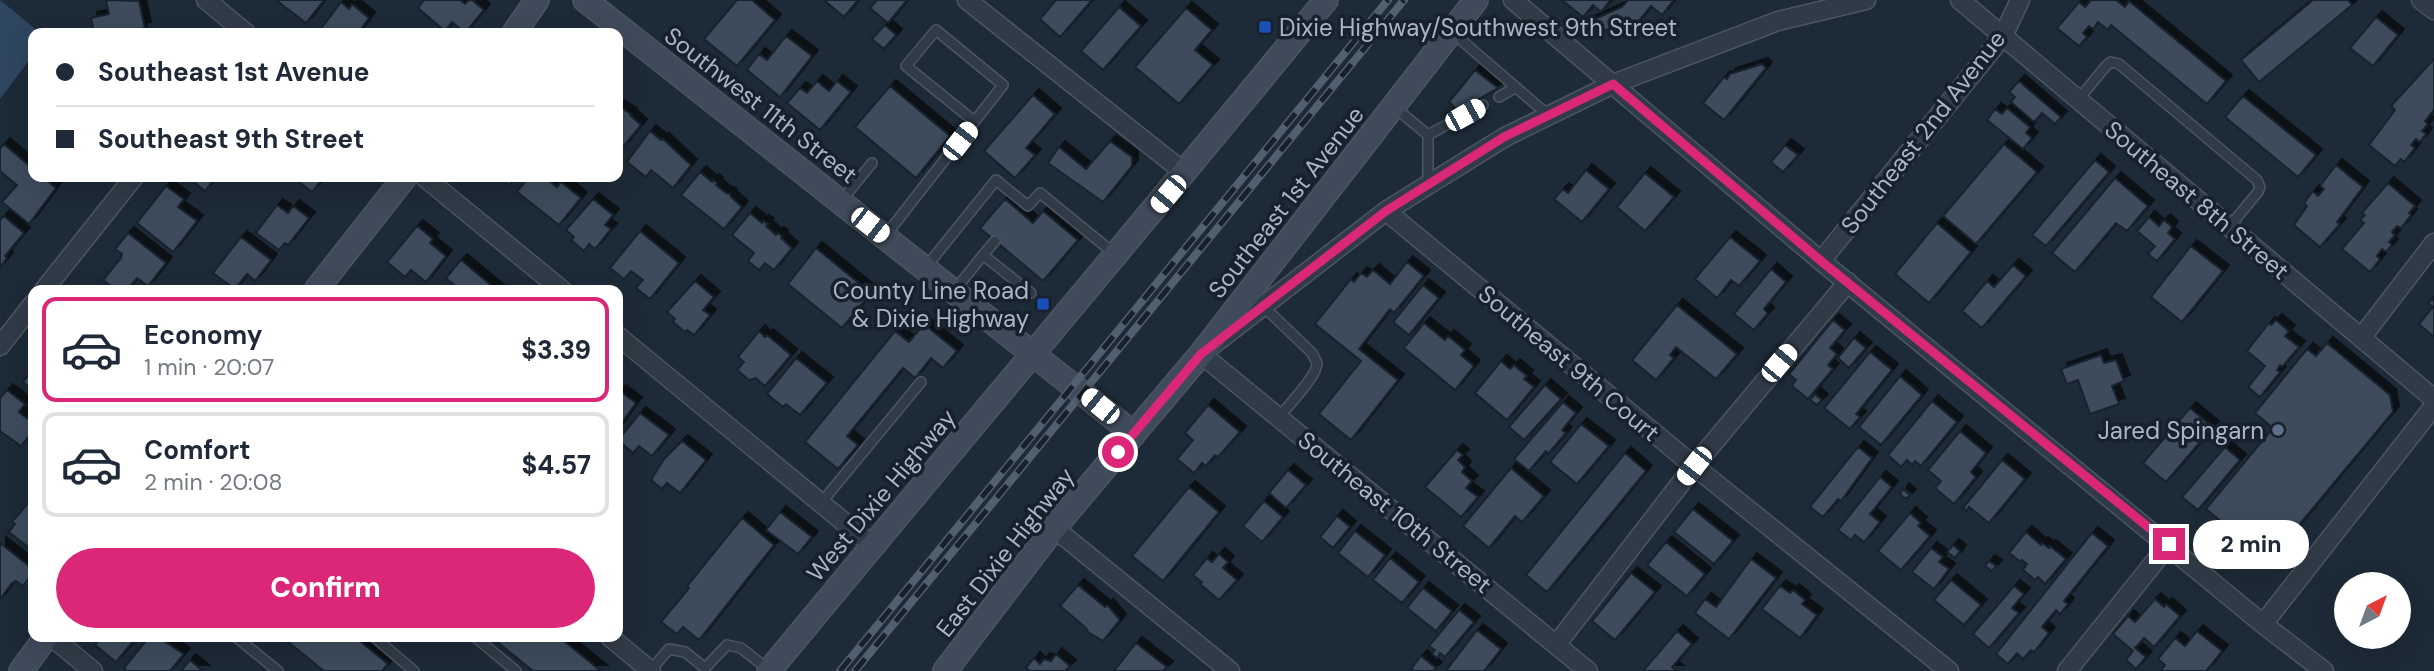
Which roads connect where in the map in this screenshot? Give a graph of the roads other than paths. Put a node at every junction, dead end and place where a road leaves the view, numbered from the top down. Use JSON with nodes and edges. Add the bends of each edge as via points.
{"nodes":[{"id":1,"x":206,"y":0,"type":"edge"},
{"id":2,"x":537,"y":0,"type":"edge"},
{"id":3,"x":585,"y":0,"type":"edge"},
{"id":4,"x":967,"y":0,"type":"edge"},
{"id":5,"x":1326,"y":0,"type":"edge"},
{"id":6,"x":1476,"y":0,"type":"edge"},
{"id":7,"x":1513,"y":0,"type":"edge"},
{"id":8,"x":1866,"y":0,"type":"edge"},
{"id":9,"x":1960,"y":0,"type":"edge"},
{"id":10,"x":2020,"y":0,"type":"edge"},
{"id":11,"x":2421,"y":0,"type":"edge"},
{"id":12,"x":2434,"y":10,"type":"edge"},
{"id":13,"x":240,"y":28,"type":"edge"},
{"id":14,"x":517,"y":28,"type":"edge"},
{"id":15,"x":620,"y":28,"type":"edge"},
{"id":16,"x":623,"y":30,"type":"edge"},
{"id":17,"x":1452,"y":31,"type":"junction"},
{"id":18,"x":2003,"y":36,"type":"junction"},
{"id":19,"x":1613,"y":84,"type":"junction"},
{"id":20,"x":1516,"y":87,"type":"junction"},
{"id":21,"x":1499,"y":97,"type":"dead end"},
{"id":22,"x":2078,"y":100,"type":"junction"},
{"id":23,"x":1483,"y":105,"type":"dead end"},
{"id":24,"x":1394,"y":106,"type":"junction"},
{"id":25,"x":1549,"y":115,"type":"junction"},
{"id":26,"x":975,"y":121,"type":"junction"},
{"id":27,"x":1428,"y":135,"type":"junction"},
{"id":28,"x":872,"y":163,"type":"dead end"},
{"id":29,"x":1185,"y":173,"type":"junction"},
{"id":30,"x":130,"y":182,"type":"edge"},
{"id":31,"x":401,"y":182,"type":"edge"},
{"id":32,"x":430,"y":182,"type":"edge"},
{"id":33,"x":1428,"y":185,"type":"junction"},
{"id":34,"x":841,"y":202,"type":"junction"},
{"id":35,"x":1386,"y":211,"type":"junction"},
{"id":36,"x":2230,"y":227,"type":"junction"},
{"id":37,"x":885,"y":236,"type":"junction"},
{"id":38,"x":995,"y":241,"type":"dead end"},
{"id":39,"x":2434,"y":243,"type":"edge"},
{"id":40,"x":983,"y":255,"type":"junction"},
{"id":41,"x":1116,"y":256,"type":"junction"},
{"id":42,"x":1821,"y":261,"type":"junction"},
{"id":43,"x":925,"y":268,"type":"junction"},
{"id":44,"x":1848,"y":282,"type":"junction"},
{"id":45,"x":48,"y":285,"type":"edge"},
{"id":46,"x":320,"y":285,"type":"edge"},
{"id":47,"x":556,"y":285,"type":"edge"},
{"id":48,"x":954,"y":291,"type":"junction"},
{"id":49,"x":1031,"y":293,"type":"dead end"},
{"id":50,"x":1263,"y":306,"type":"junction"},
{"id":51,"x":28,"y":310,"type":"edge"},
{"id":52,"x":2361,"y":338,"type":"junction"},
{"id":53,"x":623,"y":340,"type":"edge"},
{"id":54,"x":0,"y":346,"type":"edge"},
{"id":55,"x":1034,"y":354,"type":"junction"},
{"id":56,"x":1201,"y":354,"type":"junction"},
{"id":57,"x":921,"y":382,"type":"dead end"},
{"id":58,"x":2434,"y":399,"type":"edge"},
{"id":59,"x":2434,"y":406,"type":"edge"},
{"id":60,"x":1279,"y":417,"type":"junction"},
{"id":61,"x":1134,"y":434,"type":"junction"},
{"id":62,"x":1694,"y":466,"type":"junction"},
{"id":63,"x":821,"y":503,"type":"junction"},
{"id":64,"x":1054,"y":528,"type":"junction"},
{"id":65,"x":2169,"y":544,"type":"junction"},
{"id":66,"x":873,"y":546,"type":"junction"},
{"id":67,"x":2263,"y":624,"type":"junction"},
{"id":68,"x":45,"y":642,"type":"edge"},
{"id":69,"x":55,"y":642,"type":"edge"},
{"id":70,"x":242,"y":642,"type":"edge"},
{"id":71,"x":380,"y":642,"type":"edge"},
{"id":72,"x":480,"y":642,"type":"edge"},
{"id":73,"x":616,"y":642,"type":"edge"},
{"id":74,"x":1556,"y":645,"type":"junction"},
{"id":75,"x":21,"y":671,"type":"edge"},
{"id":76,"x":93,"y":671,"type":"edge"},
{"id":77,"x":278,"y":671,"type":"edge"},
{"id":78,"x":414,"y":671,"type":"edge"},
{"id":79,"x":516,"y":671,"type":"edge"},
{"id":80,"x":650,"y":671,"type":"edge"},
{"id":81,"x":770,"y":671,"type":"edge"},
{"id":82,"x":945,"y":671,"type":"edge"},
{"id":83,"x":1230,"y":671,"type":"edge"},
{"id":84,"x":1588,"y":671,"type":"edge"},
{"id":85,"x":1949,"y":671,"type":"edge"},
{"id":86,"x":2067,"y":671,"type":"edge"},
{"id":87,"x":2324,"y":671,"type":"edge"}],
"edges":[{"from":1,"to":13,"type":"street"},
{"from":2,"to":14,"type":"main road"},
{"from":3,"to":15,"type":"main road","name":"Southwest 11th Street"},
{"from":4,"to":29,"type":"street"},
{"from":5,"to":29,"type":"main road","name":"West Dixie Highway"},
{"from":6,"to":17,"type":"main road","name":"Southeast 1st Avenue"},
{"from":7,"to":19,"type":"street"},
{"from":8,"to":19,"type":"street","via":[[1778,21]]},
{"from":9,"to":18,"type":"street","name":"Southeast 8th Street"},
{"from":10,"to":18,"type":"street","name":"Southeast 2nd Avenue"},
{"from":11,"to":12,"type":"street"},
{"from":16,"to":34,"type":"main road","name":"Southwest 11th Street"},
{"from":17,"to":20,"type":"lane"},
{"from":17,"to":24,"type":"main road","name":"Southeast 1st Avenue"},
{"from":18,"to":22,"type":"street","name":"Southeast 8th Street"},
{"from":18,"to":42,"type":"street","name":"Southeast 2nd Avenue"},
{"from":19,"to":25,"type":"street"},
{"from":19,"to":42,"type":"street"},
{"from":20,"to":21,"type":"lane"},
{"from":20,"to":25,"type":"lane"},
{"from":22,"to":36,"type":"street","name":"Southeast 8th Street"},
{"from":22,"to":36,"type":"lane","via":[[2106,66],[2119,64],[2257,180],[2258,192]]},
{"from":23,"to":27,"type":"lane"},
{"from":24,"to":27,"type":"lane"},
{"from":24,"to":56,"type":"main road","name":"Southeast 1st Avenue"},
{"from":25,"to":33,"type":"street"},
{"from":26,"to":26,"type":"lane","via":[[1003,85],[936,30],[906,66]]},
{"from":26,"to":37,"type":"lane"},
{"from":27,"to":33,"type":"lane"},
{"from":28,"to":34,"type":"lane"},
{"from":29,"to":41,"type":"main road","name":"West Dixie Highway"},
{"from":30,"to":45,"type":"street"},
{"from":31,"to":46,"type":"main road"},
{"from":32,"to":47,"type":"street"},
{"from":33,"to":35,"type":"street"},
{"from":34,"to":37,"type":"main road","name":"Southwest 11th Street"},
{"from":35,"to":50,"type":"street"},
{"from":35,"to":62,"type":"street","name":"Southeast 9th Court"},
{"from":36,"to":52,"type":"street","name":"Southeast 8th Street"},
{"from":37,"to":43,"type":"main road","name":"Southwest 11th Street"},
{"from":38,"to":40,"type":"lane"},
{"from":39,"to":52,"type":"street"},
{"from":40,"to":48,"type":"lane"},
{"from":40,"to":49,"type":"lane"},
{"from":41,"to":43,"type":"lane","via":[[1040,193],[1024,209],[996,180]]},
{"from":41,"to":55,"type":"main road","name":"West Dixie Highway"},
{"from":42,"to":44,"type":"street"},
{"from":43,"to":48,"type":"main road","name":"Southwest 11th Street"},
{"from":44,"to":62,"type":"street"},
{"from":44,"to":65,"type":"street"},
{"from":48,"to":55,"type":"main road","name":"Southwest 11th Street"},
{"from":50,"to":56,"type":"street"},
{"from":50,"to":60,"type":"lane","via":[[1317,361],[1312,376]]},
{"from":51,"to":54,"type":"street"},
{"from":52,"to":58,"type":"street","name":"Southeast 8th Street"},
{"from":53,"to":63,"type":"street"},
{"from":55,"to":61,"type":"main road","name":"Southwest 11th Street"},
{"from":55,"to":66,"type":"main road","name":"West Dixie Highway"},
{"from":56,"to":60,"type":"street","name":"Southeast 10th Street"},
{"from":56,"to":61,"type":"main road","name":"Southeast 1st Avenue"},
{"from":57,"to":63,"type":"lane"},
{"from":59,"to":67,"type":"street"},
{"from":60,"to":74,"type":"street","name":"Southeast 10th Street"},
{"from":61,"to":64,"type":"main road","name":"East Dixie Highway"},
{"from":62,"to":74,"type":"street"},
{"from":62,"to":85,"type":"street","name":"Southeast 9th Court"},
{"from":63,"to":66,"type":"street"},
{"from":64,"to":82,"type":"main road","name":"East Dixie Highway"},
{"from":64,"to":83,"type":"street"},
{"from":65,"to":67,"type":"street"},
{"from":65,"to":86,"type":"street"},
{"from":66,"to":81,"type":"main road","name":"West Dixie Highway"},
{"from":67,"to":87,"type":"street"},
{"from":68,"to":75,"type":"main road"},
{"from":69,"to":76,"type":"street"},
{"from":70,"to":77,"type":"lane"},
{"from":71,"to":78,"type":"lane"},
{"from":72,"to":79,"type":"lane"},
{"from":73,"to":80,"type":"street"},
{"from":74,"to":84,"type":"street","name":"Southeast 10th Street"},
{"from":80,"to":81,"type":"lane","via":[[669,649],[685,652],[705,668],[727,645],[741,648]]}]}
